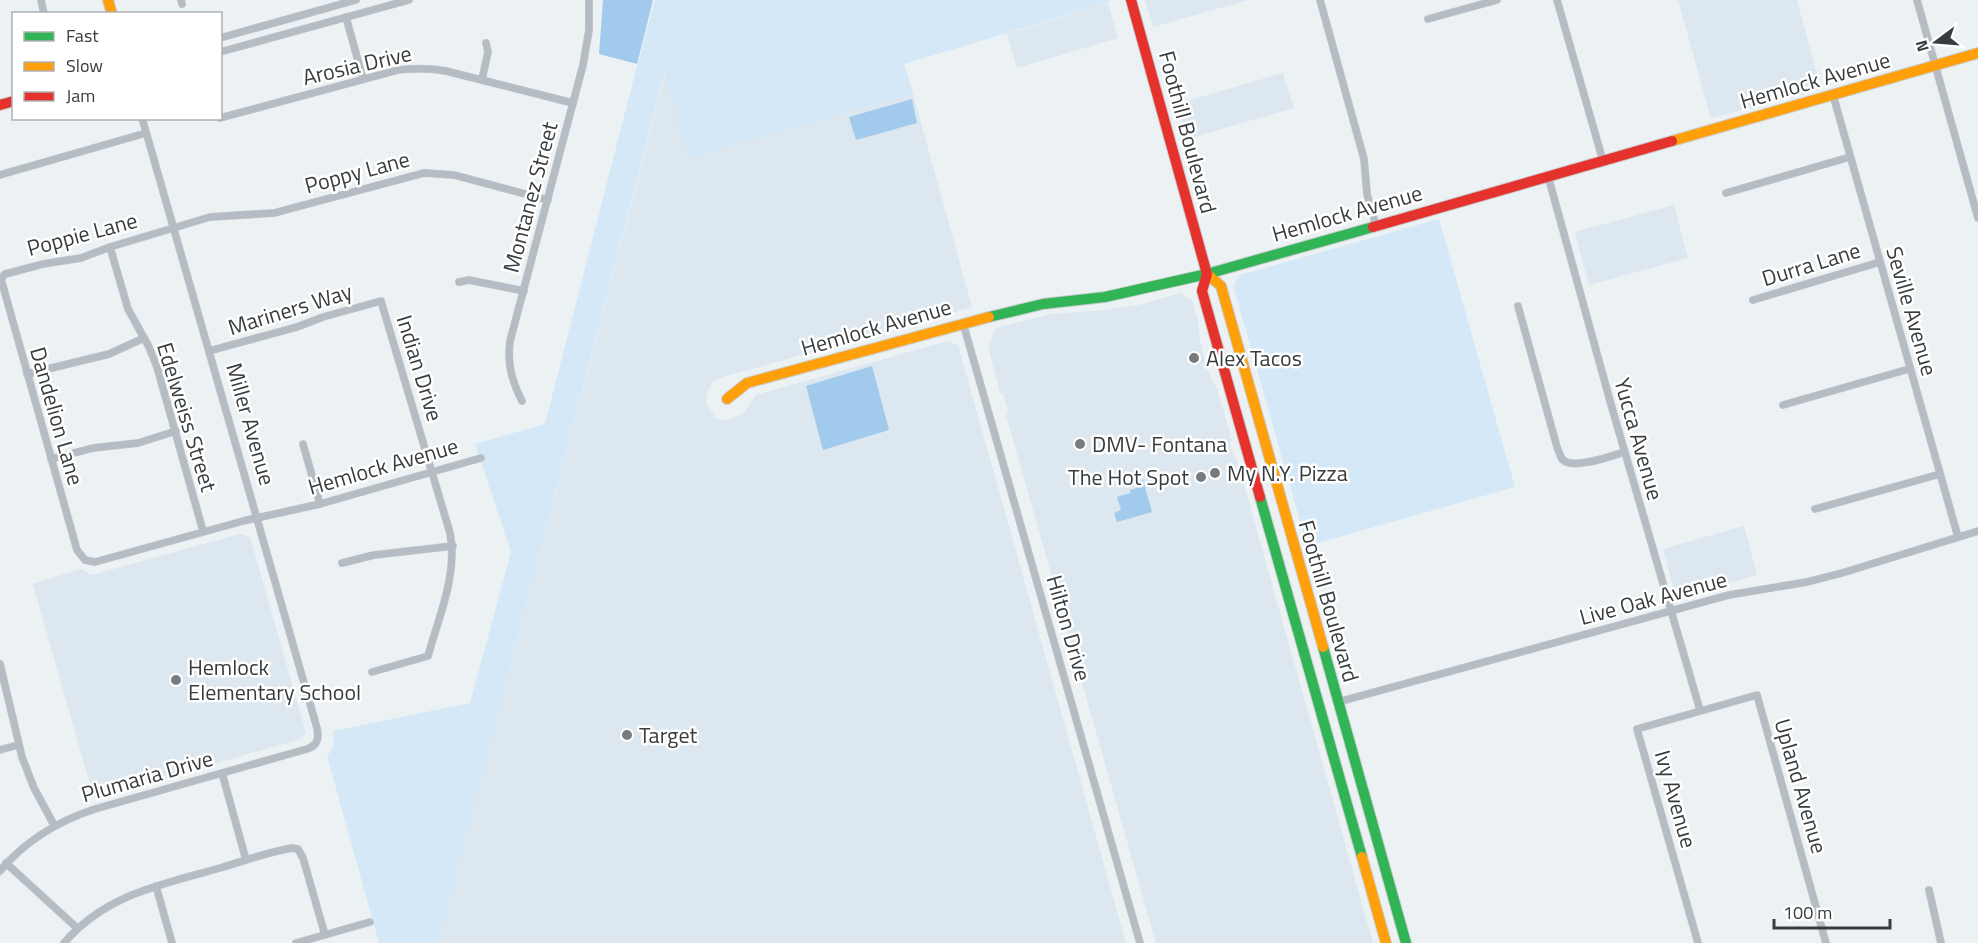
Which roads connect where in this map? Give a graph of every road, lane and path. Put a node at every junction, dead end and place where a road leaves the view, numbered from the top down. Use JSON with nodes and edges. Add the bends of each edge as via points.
{"nodes":[{"id":1,"x":356,"y":0,"type":"edge"},
{"id":2,"x":409,"y":0,"type":"edge"},
{"id":3,"x":589,"y":0,"type":"edge"},
{"id":4,"x":1131,"y":0,"type":"edge"},
{"id":5,"x":1320,"y":0,"type":"edge"},
{"id":6,"x":1497,"y":0,"type":"edge"},
{"id":7,"x":1557,"y":0,"type":"edge"},
{"id":8,"x":1917,"y":0,"type":"edge"},
{"id":9,"x":346,"y":17,"type":"junction"},
{"id":10,"x":1428,"y":19,"type":"dead end"},
{"id":11,"x":222,"y":37,"type":"edge"},
{"id":12,"x":486,"y":43,"type":"dead end"},
{"id":13,"x":222,"y":51,"type":"edge"},
{"id":14,"x":1978,"y":53,"type":"edge"},
{"id":15,"x":1935,"y":66,"type":"junction"},
{"id":16,"x":363,"y":79,"type":"junction"},
{"id":17,"x":482,"y":80,"type":"junction"},
{"id":18,"x":1833,"y":95,"type":"junction"},
{"id":19,"x":573,"y":103,"type":"junction"},
{"id":20,"x":222,"y":118,"type":"edge"},
{"id":21,"x":143,"y":120,"type":"edge"},
{"id":22,"x":146,"y":133,"type":"junction"},
{"id":23,"x":1850,"y":157,"type":"junction"},
{"id":24,"x":1603,"y":161,"type":"junction"},
{"id":25,"x":0,"y":175,"type":"edge"},
{"id":26,"x":1548,"y":176,"type":"junction"},
{"id":27,"x":1726,"y":194,"type":"dead end"},
{"id":28,"x":548,"y":201,"type":"junction"},
{"id":29,"x":1978,"y":218,"type":"edge"},
{"id":30,"x":1376,"y":226,"type":"junction"},
{"id":31,"x":174,"y":227,"type":"junction"},
{"id":32,"x":110,"y":247,"type":"junction"},
{"id":33,"x":1880,"y":262,"type":"junction"},
{"id":34,"x":1207,"y":274,"type":"junction"},
{"id":35,"x":1,"y":279,"type":"edge"},
{"id":36,"x":459,"y":282,"type":"dead end"},
{"id":37,"x":524,"y":291,"type":"junction"},
{"id":38,"x":1753,"y":300,"type":"dead end"},
{"id":39,"x":381,"y":301,"type":"joint"},
{"id":40,"x":1518,"y":306,"type":"dead end"},
{"id":41,"x":963,"y":322,"type":"junction"},
{"id":42,"x":144,"y":338,"type":"junction"},
{"id":43,"x":209,"y":351,"type":"junction"},
{"id":44,"x":1910,"y":369,"type":"junction"},
{"id":45,"x":27,"y":374,"type":"junction"},
{"id":46,"x":727,"y":399,"type":"dead end"},
{"id":47,"x":522,"y":402,"type":"dead end"},
{"id":48,"x":1783,"y":405,"type":"dead end"},
{"id":49,"x":176,"y":431,"type":"junction"},
{"id":50,"x":303,"y":444,"type":"dead end"},
{"id":51,"x":1624,"y":452,"type":"junction"},
{"id":52,"x":482,"y":458,"type":"dead end"},
{"id":53,"x":51,"y":459,"type":"junction"},
{"id":54,"x":433,"y":472,"type":"junction"},
{"id":55,"x":1940,"y":474,"type":"junction"},
{"id":56,"x":320,"y":504,"type":"junction"},
{"id":57,"x":1815,"y":509,"type":"dead end"},
{"id":58,"x":257,"y":517,"type":"junction"},
{"id":59,"x":203,"y":531,"type":"junction"},
{"id":60,"x":1978,"y":531,"type":"edge"},
{"id":61,"x":1958,"y":537,"type":"junction"},
{"id":62,"x":453,"y":546,"type":"junction"},
{"id":63,"x":85,"y":560,"type":"joint"},
{"id":64,"x":342,"y":563,"type":"dead end"},
{"id":65,"x":1670,"y":612,"type":"junction"},
{"id":66,"x":0,"y":664,"type":"edge"},
{"id":67,"x":372,"y":672,"type":"dead end"},
{"id":68,"x":1338,"y":702,"type":"junction"},
{"id":69,"x":1700,"y":710,"type":"junction"},
{"id":70,"x":317,"y":742,"type":"joint"},
{"id":71,"x":18,"y":745,"type":"junction"},
{"id":72,"x":0,"y":750,"type":"edge"},
{"id":73,"x":222,"y":773,"type":"junction"},
{"id":74,"x":54,"y":825,"type":"junction"},
{"id":75,"x":246,"y":860,"type":"junction"},
{"id":76,"x":6,"y":863,"type":"junction"},
{"id":77,"x":0,"y":871,"type":"edge"},
{"id":78,"x":156,"y":886,"type":"junction"},
{"id":79,"x":1929,"y":890,"type":"dead end"},
{"id":80,"x":370,"y":922,"type":"dead end"},
{"id":81,"x":77,"y":928,"type":"junction"},
{"id":82,"x":325,"y":935,"type":"junction"},
{"id":83,"x":64,"y":943,"type":"edge"},
{"id":84,"x":172,"y":943,"type":"edge"},
{"id":85,"x":296,"y":943,"type":"edge"},
{"id":86,"x":1140,"y":943,"type":"edge"},
{"id":87,"x":1386,"y":943,"type":"edge"},
{"id":88,"x":1406,"y":943,"type":"edge"},
{"id":89,"x":1698,"y":943,"type":"edge"},
{"id":90,"x":1826,"y":943,"type":"edge"},
{"id":91,"x":1941,"y":943,"type":"edge"}],
"edges":[{"from":1,"to":11,"type":"street"},
{"from":2,"to":9,"type":"street"},
{"from":3,"to":19,"type":"street","name":"Montanez Street","via":[[587,47]]},
{"from":4,"to":34,"type":"main road","name":"Foothill Boulevard"},
{"from":5,"to":30,"type":"street","via":[[1364,159],[1367,194]]},
{"from":6,"to":10,"type":"street"},
{"from":7,"to":24,"type":"street"},
{"from":8,"to":15,"type":"street"},
{"from":9,"to":13,"type":"street"},
{"from":9,"to":16,"type":"street"},
{"from":12,"to":17,"type":"street"},
{"from":14,"to":15,"type":"main road","name":"Hemlock Avenue"},
{"from":15,"to":18,"type":"main road","name":"Hemlock Avenue"},
{"from":15,"to":29,"type":"street"},
{"from":16,"to":17,"type":"street","name":"Arosia Drive","via":[[398,69],[425,68]]},
{"from":16,"to":20,"type":"street","name":"Arosia Drive"},
{"from":17,"to":19,"type":"street","name":"Arosia Drive"},
{"from":18,"to":23,"type":"street","name":"Seville Avenue"},
{"from":18,"to":24,"type":"main road","name":"Hemlock Avenue"},
{"from":19,"to":28,"type":"street","name":"Montanez Street"},
{"from":21,"to":22,"type":"street","name":"Miller Avenue"},
{"from":22,"to":25,"type":"street"},
{"from":22,"to":31,"type":"street","name":"Miller Avenue"},
{"from":23,"to":27,"type":"street"},
{"from":23,"to":33,"type":"street","name":"Seville Avenue"},
{"from":24,"to":26,"type":"main road","name":"Hemlock Avenue"},
{"from":26,"to":30,"type":"main road","name":"Hemlock Avenue"},
{"from":26,"to":51,"type":"street","name":"Yucca Avenue"},
{"from":28,"to":31,"type":"street","name":"Poppy Lane","via":[[453,175],[424,173],[274,213],[210,217]]},
{"from":28,"to":37,"type":"street","name":"Montanez Street"},
{"from":30,"to":34,"type":"main road","name":"Hemlock Avenue"},
{"from":31,"to":32,"type":"street","name":"Poppie Lane"},
{"from":31,"to":43,"type":"street","name":"Miller Avenue"},
{"from":32,"to":35,"type":"street","name":"Poppie Lane","via":[[81,258],[5,274]]},
{"from":32,"to":42,"type":"street","name":"Edelweiss Street","via":[[128,309]]},
{"from":33,"to":38,"type":"street","name":"Durra Lane"},
{"from":33,"to":44,"type":"street","name":"Seville Avenue"},
{"from":34,"to":41,"type":"main road","name":"Hemlock Avenue","via":[[1124,294],[1043,304]]},
{"from":34,"to":68,"type":"main road","name":"Foothill Boulevard","via":[[1221,286]]},
{"from":34,"to":87,"type":"main road","name":"Foothill Boulevard","via":[[1202,291]]},
{"from":35,"to":45,"type":"street","name":"Dandelion Lane"},
{"from":36,"to":37,"type":"street","via":[[469,280]]},
{"from":37,"to":47,"type":"street","name":"Montanez Street","via":[[508,362]]},
{"from":39,"to":43,"type":"street","name":"Mariners Way"},
{"from":39,"to":54,"type":"street","name":"Indian Drive"},
{"from":40,"to":51,"type":"street","via":[[1562,459],[1581,464]]},
{"from":41,"to":46,"type":"main road","name":"Hemlock Avenue","via":[[747,383]]},
{"from":41,"to":86,"type":"street","name":"Hilton Drive"},
{"from":42,"to":45,"type":"street","via":[[109,354]]},
{"from":42,"to":49,"type":"street","name":"Edelweiss Street"},
{"from":43,"to":58,"type":"street","name":"Miller Avenue"},
{"from":44,"to":48,"type":"street"},
{"from":44,"to":55,"type":"street","name":"Seville Avenue"},
{"from":45,"to":53,"type":"street","name":"Dandelion Lane"},
{"from":49,"to":53,"type":"street","via":[[138,443],[93,448]]},
{"from":49,"to":59,"type":"street","name":"Edelweiss Street"},
{"from":50,"to":56,"type":"street"},
{"from":51,"to":65,"type":"street","name":"Yucca Avenue"},
{"from":52,"to":54,"type":"street","name":"Hemlock Avenue"},
{"from":53,"to":63,"type":"street","name":"Dandelion Lane","via":[[77,550]]},
{"from":54,"to":56,"type":"street","name":"Hemlock Avenue"},
{"from":54,"to":62,"type":"street","name":"Indian Drive"},
{"from":55,"to":57,"type":"street"},
{"from":55,"to":61,"type":"street","name":"Seville Avenue"},
{"from":56,"to":58,"type":"street","name":"Hemlock Avenue"},
{"from":58,"to":59,"type":"street","name":"Hemlock Avenue"},
{"from":58,"to":70,"type":"street","name":"Miller Avenue","via":[[317,728]]},
{"from":59,"to":63,"type":"street","name":"Hemlock Avenue","via":[[95,562]]},
{"from":60,"to":61,"type":"street","name":"Live Oak Avenue"},
{"from":61,"to":65,"type":"street","name":"Live Oak Avenue","via":[[1842,573],[1729,595]]},
{"from":62,"to":64,"type":"street","via":[[374,555]]},
{"from":62,"to":67,"type":"street","name":"Indian Drive","via":[[450,578],[429,656]]},
{"from":65,"to":68,"type":"street","name":"Live Oak Avenue"},
{"from":65,"to":69,"type":"street","name":"Yucca Avenue"},
{"from":66,"to":71,"type":"street"},
{"from":68,"to":88,"type":"main road","name":"Foothill Boulevard"},
{"from":69,"to":89,"type":"street","name":"Ivy Avenue","via":[[1637,729]]},
{"from":69,"to":90,"type":"street","name":"Upland Avenue","via":[[1757,695]]},
{"from":70,"to":73,"type":"street","name":"Plumaria Drive","via":[[308,749]]},
{"from":71,"to":72,"type":"street"},
{"from":71,"to":74,"type":"street","via":[[34,788]]},
{"from":73,"to":74,"type":"street","name":"Plumaria Drive","via":[[95,808]]},
{"from":73,"to":75,"type":"street"},
{"from":74,"to":76,"type":"street","name":"Plumaria Drive"},
{"from":75,"to":78,"type":"street"},
{"from":75,"to":82,"type":"street","via":[[298,849]]},
{"from":76,"to":77,"type":"street","name":"Plumaria Drive"},
{"from":76,"to":81,"type":"street"},
{"from":78,"to":81,"type":"street","via":[[97,912]]},
{"from":78,"to":84,"type":"street"},
{"from":79,"to":91,"type":"street"},
{"from":80,"to":82,"type":"street"},
{"from":81,"to":83,"type":"street"},
{"from":82,"to":85,"type":"street"}]}
